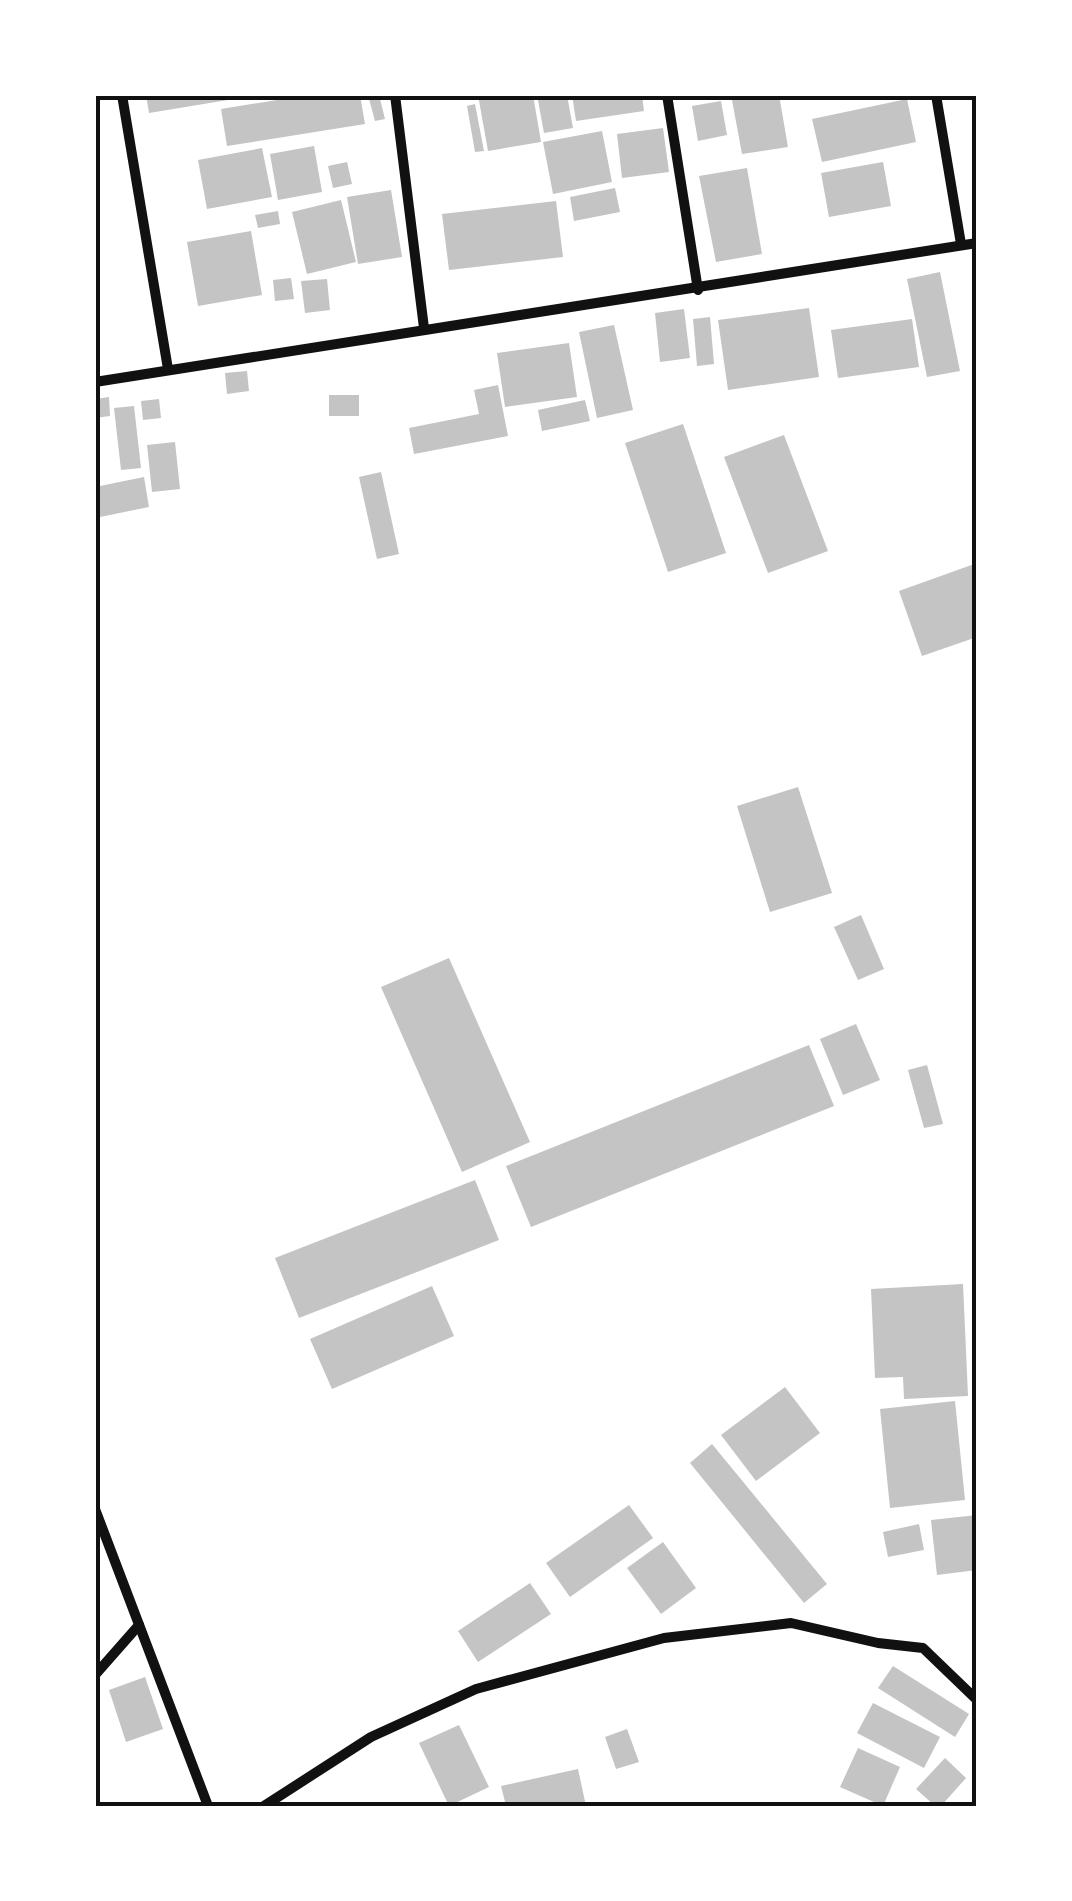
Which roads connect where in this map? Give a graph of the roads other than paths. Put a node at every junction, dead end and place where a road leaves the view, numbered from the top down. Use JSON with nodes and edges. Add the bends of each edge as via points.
{"nodes":[{"id":1,"x":122,"y":95,"type":"edge"},
{"id":2,"x":395,"y":95,"type":"edge"},
{"id":3,"x":667,"y":95,"type":"edge"},
{"id":4,"x":936,"y":95,"type":"edge"},
{"id":5,"x":961,"y":244,"type":"junction"},
{"id":6,"x":977,"y":244,"type":"edge"},
{"id":7,"x":698,"y":290,"type":"junction"},
{"id":8,"x":424,"y":328,"type":"junction"},
{"id":9,"x":168,"y":369,"type":"junction"},
{"id":10,"x":95,"y":382,"type":"edge"},
{"id":11,"x":95,"y":1509,"type":"edge"},
{"id":12,"x":139,"y":1625,"type":"junction"},
{"id":13,"x":95,"y":1675,"type":"edge"},
{"id":14,"x":977,"y":1700,"type":"edge"},
{"id":15,"x":208,"y":1806,"type":"edge"},
{"id":16,"x":264,"y":1806,"type":"edge"}],
"edges":[{"from":1,"to":9,"type":"street"},
{"from":2,"to":8,"type":"street"},
{"from":3,"to":7,"type":"street"},
{"from":4,"to":5,"type":"street"},
{"from":5,"to":6,"type":"street"},
{"from":5,"to":7,"type":"street"},
{"from":7,"to":8,"type":"street"},
{"from":8,"to":9,"type":"street"},
{"from":9,"to":10,"type":"street"},
{"from":11,"to":12,"type":"street"},
{"from":12,"to":13,"type":"street"},
{"from":12,"to":15,"type":"street"},
{"from":14,"to":16,"type":"street","via":[[923,1648],[791,1624],[664,1638],[476,1689],[371,1736]]}]}
